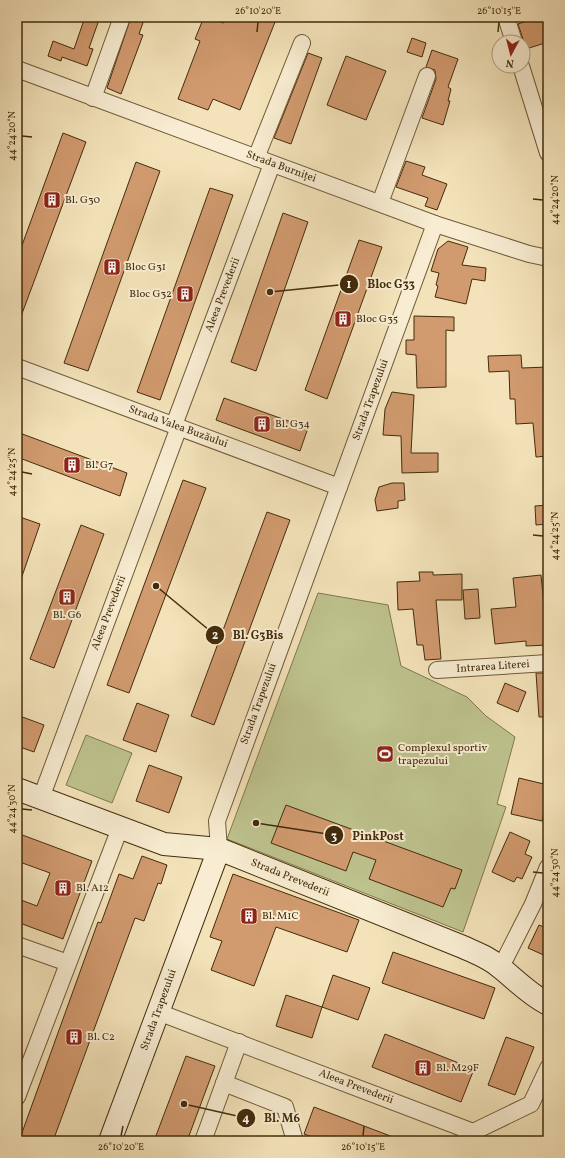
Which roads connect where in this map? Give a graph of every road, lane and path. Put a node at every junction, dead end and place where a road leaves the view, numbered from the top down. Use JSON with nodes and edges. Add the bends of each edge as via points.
{"nodes":[{"id":1,"x":122,"y":17,"type":"edge"},
{"id":2,"x":506,"y":17,"type":"edge"},
{"id":3,"x":511,"y":34,"type":"edge"},
{"id":4,"x":302,"y":43,"type":"dead end"},
{"id":5,"x":17,"y":69,"type":"edge"},
{"id":6,"x":523,"y":74,"type":"edge"},
{"id":7,"x":427,"y":76,"type":"dead end"},
{"id":8,"x":93,"y":98,"type":"junction"},
{"id":9,"x":548,"y":153,"type":"edge"},
{"id":10,"x":256,"y":158,"type":"junction"},
{"id":11,"x":272,"y":164,"type":"junction"},
{"id":12,"x":380,"y":203,"type":"junction"},
{"id":13,"x":435,"y":224,"type":"junction"},
{"id":14,"x":548,"y":258,"type":"edge"},
{"id":15,"x":17,"y":367,"type":"edge"},
{"id":16,"x":176,"y":426,"type":"junction"},
{"id":17,"x":339,"y":487,"type":"junction"},
{"id":18,"x":548,"y":663,"type":"edge"},
{"id":19,"x":437,"y":670,"type":"dead end"},
{"id":20,"x":17,"y":789,"type":"edge"},
{"id":21,"x":42,"y":798,"type":"junction"},
{"id":22,"x":120,"y":828,"type":"junction"},
{"id":23,"x":219,"y":849,"type":"junction"},
{"id":24,"x":548,"y":867,"type":"edge"},
{"id":25,"x":17,"y":945,"type":"edge"},
{"id":26,"x":68,"y":964,"type":"junction"},
{"id":27,"x":501,"y":968,"type":"junction"},
{"id":28,"x":548,"y":1004,"type":"edge"},
{"id":29,"x":158,"y":1012,"type":"junction"},
{"id":30,"x":239,"y":1042,"type":"junction"},
{"id":31,"x":548,"y":1068,"type":"edge"},
{"id":32,"x":224,"y":1083,"type":"junction"},
{"id":33,"x":17,"y":1097,"type":"edge"},
{"id":34,"x":468,"y":1136,"type":"edge"},
{"id":35,"x":110,"y":1141,"type":"edge"},
{"id":36,"x":203,"y":1141,"type":"edge"},
{"id":37,"x":295,"y":1141,"type":"edge"}],
"edges":[{"from":1,"to":8,"type":"street"},
{"from":2,"to":3,"type":"street"},
{"from":4,"to":10,"type":"street"},
{"from":5,"to":8,"type":"street","name":"Strada Burniței"},
{"from":6,"to":9,"type":"street"},
{"from":7,"to":12,"type":"street"},
{"from":8,"to":10,"type":"street","name":"Strada Burniței"},
{"from":10,"to":11,"type":"street","name":"Strada Burniței"},
{"from":11,"to":12,"type":"street","name":"Strada Burniței"},
{"from":11,"to":16,"type":"street","name":"Aleea Prevederii"},
{"from":12,"to":13,"type":"street","name":"Strada Burniței"},
{"from":13,"to":14,"type":"street","name":"Strada Burniței"},
{"from":13,"to":17,"type":"street","name":"Strada Trapezului"},
{"from":15,"to":16,"type":"street","name":"Strada Valea Buzăului"},
{"from":16,"to":17,"type":"street","name":"Strada Valea Buzăului"},
{"from":16,"to":21,"type":"street","name":"Aleea Prevederii"},
{"from":17,"to":23,"type":"street","name":"Strada Trapezului","via":[[217,821]]},
{"from":18,"to":19,"type":"street","name":"Intrarea Literei"},
{"from":20,"to":21,"type":"street","name":"Strada Prevederii"},
{"from":21,"to":22,"type":"street","name":"Strada Prevederii"},
{"from":22,"to":23,"type":"street","name":"Strada Prevederii","via":[[171,846]]},
{"from":22,"to":26,"type":"street"},
{"from":23,"to":27,"type":"street","name":"Strada Prevederii","via":[[463,946]]},
{"from":23,"to":29,"type":"street","name":"Strada Trapezului"},
{"from":24,"to":27,"type":"street","via":[[533,904]]},
{"from":25,"to":26,"type":"street"},
{"from":26,"to":33,"type":"street"},
{"from":27,"to":28,"type":"street","name":"Strada Prevederii","via":[[526,990]]},
{"from":29,"to":30,"type":"street","name":"Aleea Prevederii"},
{"from":29,"to":35,"type":"street","name":"Strada Trapezului"},
{"from":30,"to":32,"type":"street"},
{"from":30,"to":34,"type":"street","name":"Aleea Prevederii"},
{"from":31,"to":34,"type":"street","via":[[531,1104]]},
{"from":32,"to":36,"type":"street"},
{"from":32,"to":37,"type":"street","via":[[285,1107]]}]}
